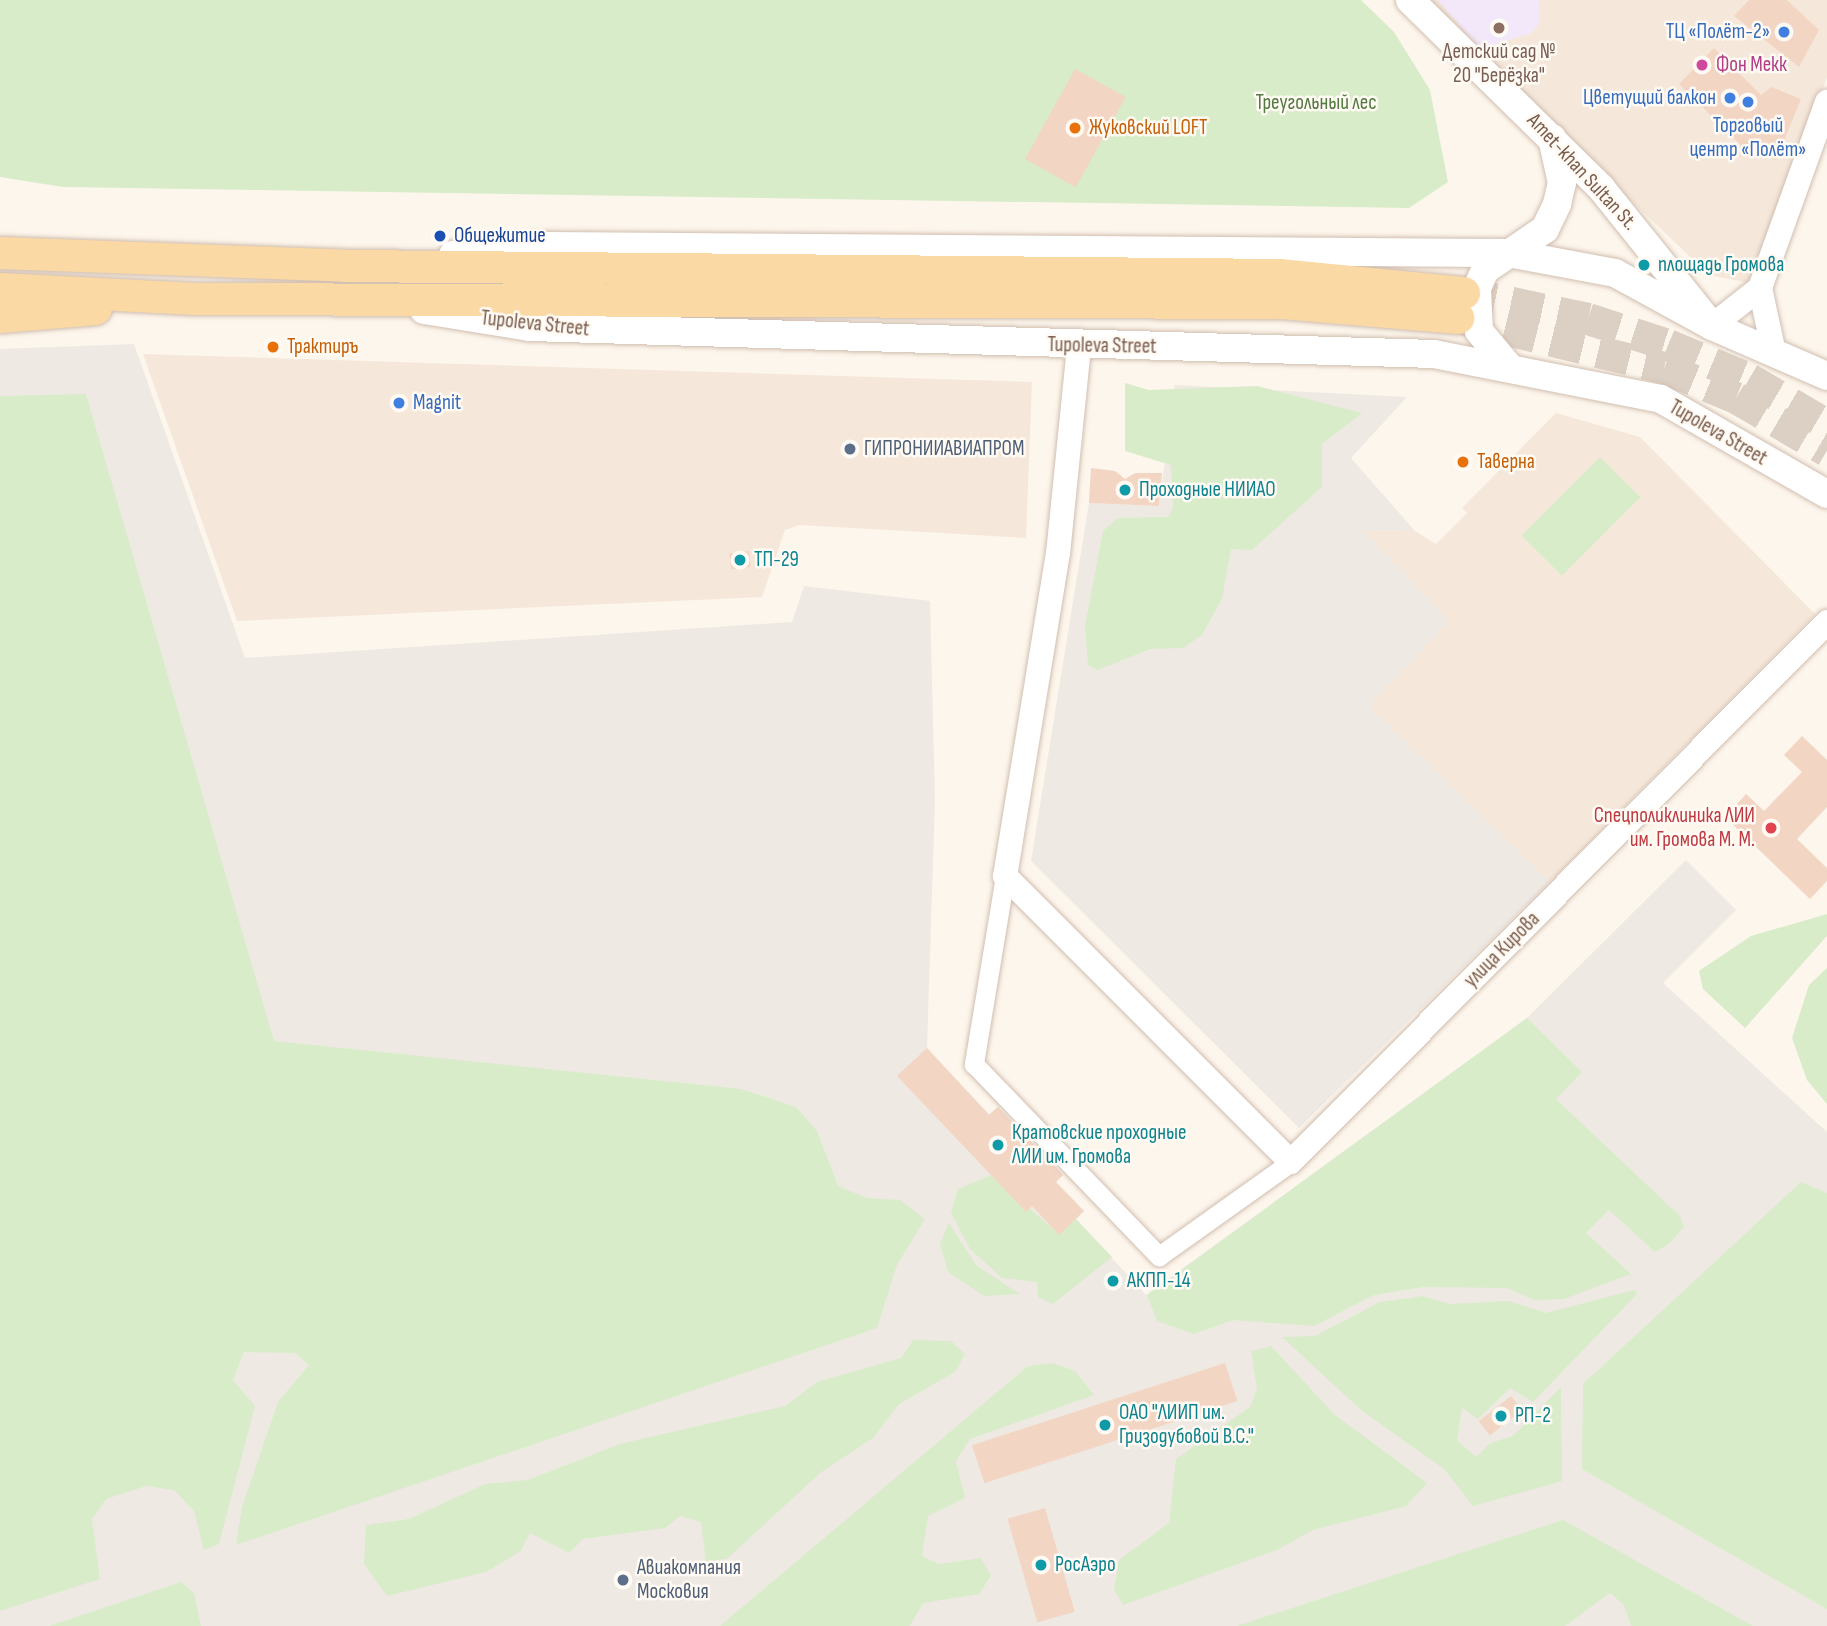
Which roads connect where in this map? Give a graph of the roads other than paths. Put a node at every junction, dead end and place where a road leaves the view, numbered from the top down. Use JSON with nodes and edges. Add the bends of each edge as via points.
{"nodes":[{"id":1,"x":1410,"y":0,"type":"edge"},
{"id":2,"x":1827,"y":102,"type":"edge"},
{"id":3,"x":1552,"y":138,"type":"junction"},
{"id":4,"x":0,"y":236,"type":"edge"},
{"id":5,"x":0,"y":253,"type":"edge"},
{"id":6,"x":1508,"y":253,"type":"junction"},
{"id":7,"x":132,"y":260,"type":"junction"},
{"id":8,"x":347,"y":266,"type":"junction"},
{"id":9,"x":1760,"y":288,"type":"junction"},
{"id":10,"x":0,"y":289,"type":"edge"},
{"id":11,"x":349,"y":298,"type":"junction"},
{"id":12,"x":196,"y":299,"type":"junction"},
{"id":13,"x":0,"y":317,"type":"edge"},
{"id":14,"x":1712,"y":326,"type":"junction"},
{"id":15,"x":1079,"y":347,"type":"junction"},
{"id":16,"x":1784,"y":354,"type":"junction"},
{"id":17,"x":1510,"y":368,"type":"junction"},
{"id":18,"x":1827,"y":376,"type":"edge"},
{"id":19,"x":1824,"y":495,"type":"edge"},
{"id":20,"x":1827,"y":622,"type":"edge"},
{"id":21,"x":1005,"y":876,"type":"junction"},
{"id":22,"x":1291,"y":1162,"type":"junction"}],
"edges":[{"from":1,"to":3,"type":"main road","name":"Amet-khan Sultan St."},
{"from":2,"to":9,"type":"street"},
{"from":3,"to":6,"type":"main road","via":[[1562,183],[1558,204],[1545,229]]},
{"from":3,"to":14,"type":"main road","name":"Amet-khan Sultan St."},
{"from":4,"to":7,"type":"main road","name":"Tupoleva Street"},
{"from":5,"to":7,"type":"main road","name":"Tupoleva Street"},
{"from":6,"to":8,"type":"main road","name":"Tupoleva Street","via":[[547,246]]},
{"from":6,"to":14,"type":"main road","name":"Tupoleva Street","via":[[1615,273]]},
{"from":6,"to":17,"type":"main road","via":[[1485,270],[1474,310],[1488,347]]},
{"from":7,"to":8,"type":"main road","name":"Tupoleva Street"},
{"from":8,"to":11,"type":"main road","name":"Tupoleva Street","via":[[1280,275],[1461,306]]},
{"from":9,"to":14,"type":"street"},
{"from":9,"to":16,"type":"street"},
{"from":10,"to":12,"type":"main road","name":"Tupoleva Street"},
{"from":11,"to":12,"type":"main road","name":"Tupoleva Street"},
{"from":11,"to":15,"type":"main road","name":"Tupoleva Street","via":[[530,327]]},
{"from":12,"to":13,"type":"main road","name":"Tupoleva Street"},
{"from":14,"to":16,"type":"main road","name":"Tupoleva Street"},
{"from":15,"to":17,"type":"main road","name":"Tupoleva Street","via":[[1334,347]]},
{"from":15,"to":21,"type":"street","via":[[1058,553]]},
{"from":16,"to":18,"type":"main road"},
{"from":17,"to":19,"type":"main road","name":"Tupoleva Street","via":[[1633,390]]},
{"from":20,"to":22,"type":"street","name":"улица Кирова"},
{"from":21,"to":22,"type":"street"},
{"from":21,"to":22,"type":"street","name":"улица Кирова","via":[[974,1064],[1159,1256]]}]}
